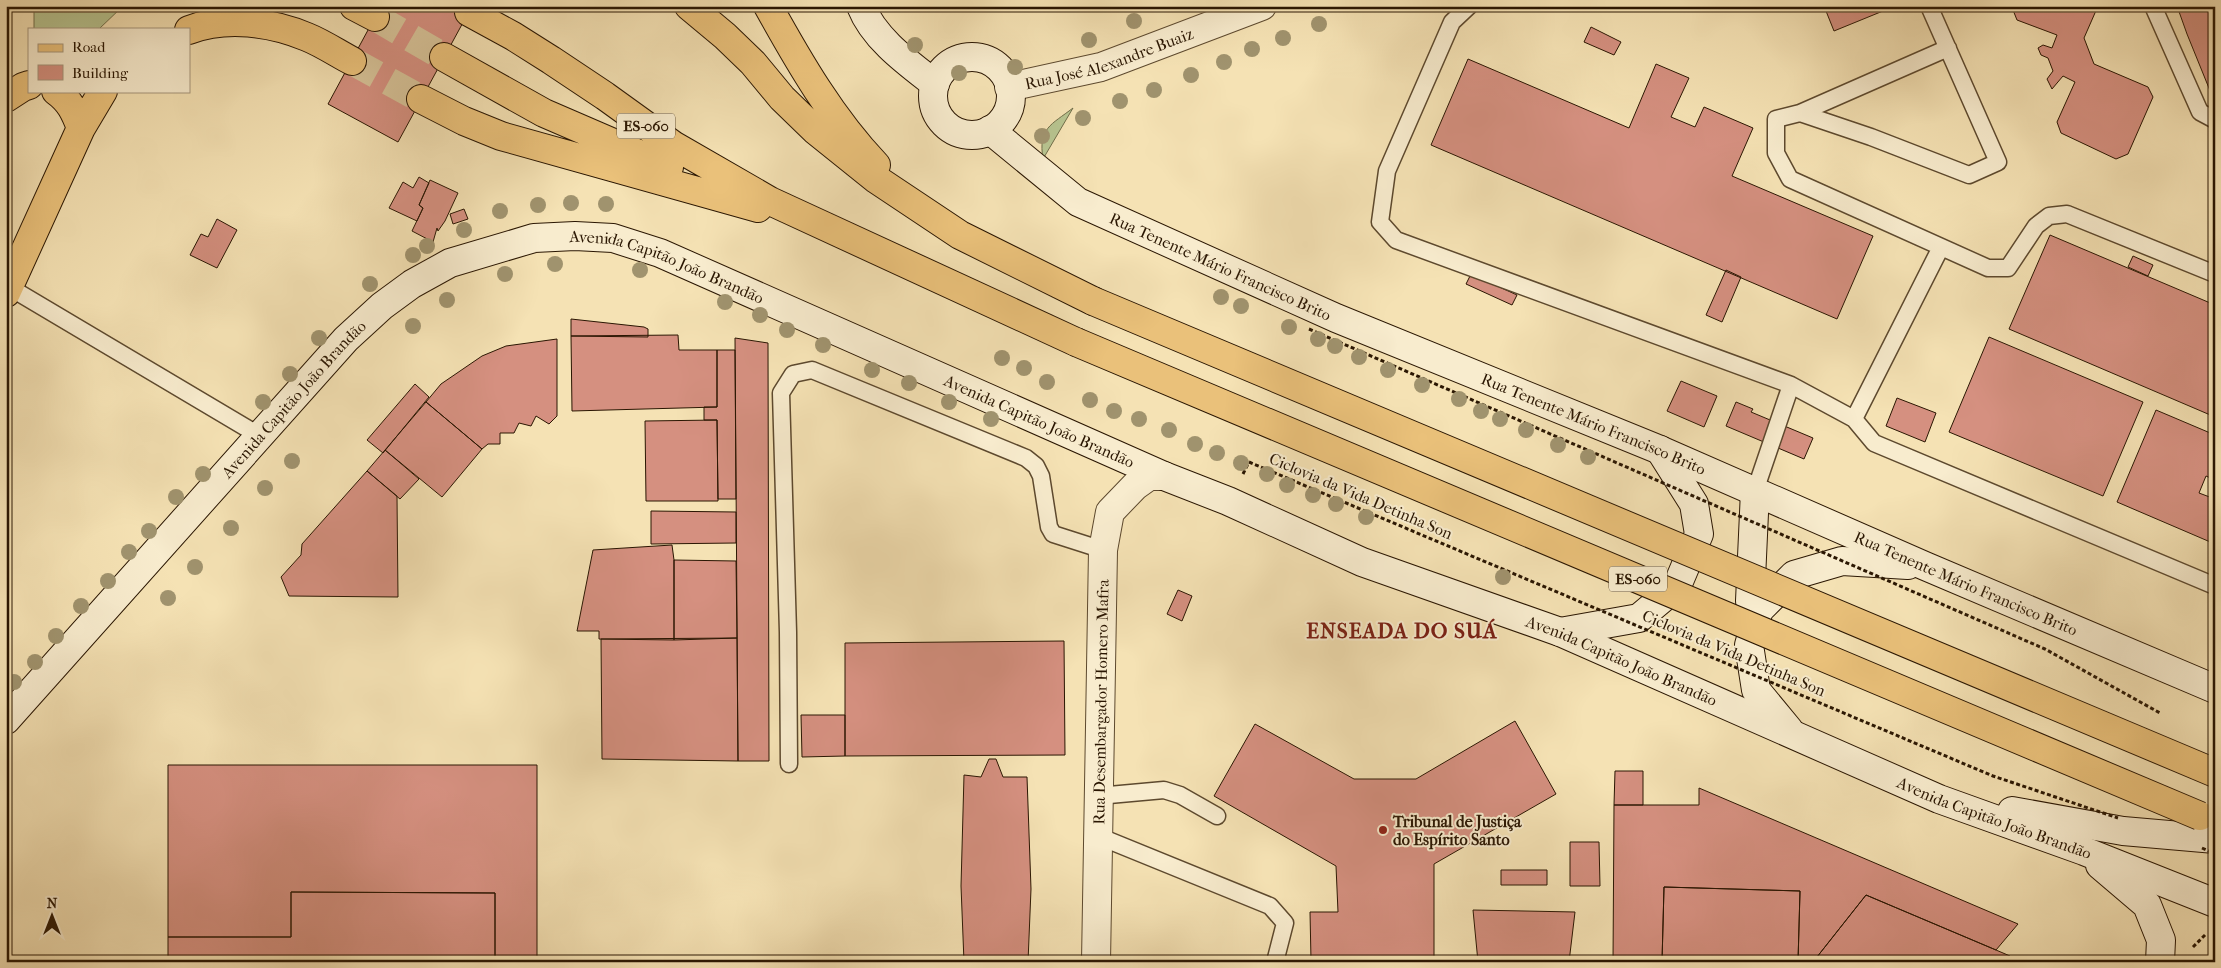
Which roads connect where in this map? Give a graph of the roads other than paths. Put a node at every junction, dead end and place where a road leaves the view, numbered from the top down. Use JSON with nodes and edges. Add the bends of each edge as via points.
{"nodes":[{"id":1,"x":689,"y":6,"type":"edge"},
{"id":2,"x":768,"y":6,"type":"edge"},
{"id":3,"x":861,"y":6,"type":"edge"},
{"id":4,"x":1262,"y":6,"type":"edge"},
{"id":5,"x":1469,"y":6,"type":"edge"},
{"id":6,"x":1930,"y":6,"type":"edge"},
{"id":7,"x":2153,"y":6,"type":"edge"},
{"id":8,"x":469,"y":12,"type":"dead end"},
{"id":9,"x":190,"y":30,"type":"edge"},
{"id":10,"x":1948,"y":48,"type":"junction"},
{"id":11,"x":444,"y":57,"type":"tunnel mouth"},
{"id":12,"x":352,"y":61,"type":"tunnel mouth"},
{"id":13,"x":935,"y":84,"type":"junction"},
{"id":14,"x":28,"y":85,"type":"edge"},
{"id":15,"x":1009,"y":87,"type":"junction"},
{"id":16,"x":57,"y":92,"type":"edge"},
{"id":17,"x":102,"y":92,"type":"edge"},
{"id":18,"x":6,"y":98,"type":"edge"},
{"id":19,"x":421,"y":99,"type":"tunnel mouth"},
{"id":20,"x":1800,"y":113,"type":"junction"},
{"id":21,"x":2215,"y":120,"type":"edge"},
{"id":22,"x":81,"y":128,"type":"junction"},
{"id":23,"x":990,"y":130,"type":"junction"},
{"id":24,"x":917,"y":208,"type":"junction"},
{"id":25,"x":829,"y":228,"type":"junction"},
{"id":26,"x":1941,"y":247,"type":"junction"},
{"id":27,"x":2215,"y":274,"type":"edge"},
{"id":28,"x":7,"y":290,"type":"edge"},
{"id":29,"x":1791,"y":384,"type":"junction"},
{"id":30,"x":1854,"y":418,"type":"junction"},
{"id":31,"x":260,"y":436,"type":"junction"},
{"id":32,"x":1660,"y":450,"type":"junction"},
{"id":33,"x":1164,"y":476,"type":"junction"},
{"id":34,"x":1756,"y":491,"type":"junction"},
{"id":35,"x":1102,"y":550,"type":"junction"},
{"id":36,"x":1925,"y":566,"type":"junction"},
{"id":37,"x":2215,"y":586,"type":"edge"},
{"id":38,"x":1560,"y":632,"type":"junction"},
{"id":39,"x":1748,"y":646,"type":"junction"},
{"id":40,"x":2215,"y":689,"type":"edge"},
{"id":41,"x":6,"y":720,"type":"edge"},
{"id":42,"x":1794,"y":735,"type":"junction"},
{"id":43,"x":789,"y":764,"type":"dead end"},
{"id":44,"x":2215,"y":773,"type":"edge"},
{"id":45,"x":1098,"y":796,"type":"junction"},
{"id":46,"x":1939,"y":799,"type":"junction"},
{"id":47,"x":1216,"y":816,"type":"dead end"},
{"id":48,"x":2215,"y":823,"type":"edge"},
{"id":49,"x":1098,"y":836,"type":"junction"},
{"id":50,"x":2206,"y":842,"type":"edge"},
{"id":51,"x":2084,"y":851,"type":"junction"},
{"id":52,"x":2215,"y":902,"type":"edge"},
{"id":53,"x":1096,"y":962,"type":"edge"},
{"id":54,"x":1275,"y":962,"type":"edge"},
{"id":55,"x":2160,"y":962,"type":"edge"}],
"edges":[{"from":1,"to":24,"type":"main road","number":"ES-060","via":[[746,56],[815,130]]},
{"from":2,"to":24,"type":"main road","via":[[833,113]]},
{"from":3,"to":13,"type":"street","via":[[893,52]]},
{"from":4,"to":15,"type":"street","name":"Rua José Alexandre Buaiz","via":[[1102,67]]},
{"from":5,"to":29,"type":"lane","via":[[1452,22],[1387,171],[1380,222],[1396,240]]},
{"from":6,"to":10,"type":"lane"},
{"from":7,"to":21,"type":"lane","via":[[2200,112]]},
{"from":8,"to":25,"type":"main road","number":"ES-060","via":[[543,55],[721,175]]},
{"from":9,"to":12,"type":"main road","via":[[222,23],[252,23],[281,28],[309,37]]},
{"from":10,"to":20,"type":"lane"},
{"from":10,"to":20,"type":"lane","via":[[1998,162],[1969,175]]},
{"from":11,"to":25,"type":"main road","via":[[583,132]]},
{"from":13,"to":15,"type":"street","via":[[940,73],[950,64],[974,58],[997,66]]},
{"from":13,"to":23,"type":"street","via":[[935,110],[952,130],[978,135]]},
{"from":14,"to":18,"type":"main road"},
{"from":15,"to":23,"type":"street","via":[[1007,112]]},
{"from":16,"to":22,"type":"main road","via":[[74,110]]},
{"from":17,"to":22,"type":"main road"},
{"from":19,"to":25,"type":"main road","via":[[501,136]]},
{"from":20,"to":26,"type":"lane","via":[[1776,119],[1776,153],[1790,179]]},
{"from":22,"to":28,"type":"main road"},
{"from":23,"to":32,"type":"street","name":"Rua Tenente Mário Francisco Brito","via":[[1078,202],[1336,318]]},
{"from":24,"to":44,"type":"main road","number":"ES-060","bridge":true,"via":[[992,252],[1094,300]]},
{"from":25,"to":48,"type":"main road","number":"ES-060","bridge":true,"via":[[1076,342]]},
{"from":26,"to":27,"type":"lane","via":[[1988,268],[2008,268],[2036,226],[2049,216],[2068,214]]},
{"from":26,"to":30,"type":"lane"},
{"from":28,"to":31,"type":"lane"},
{"from":29,"to":30,"type":"lane"},
{"from":29,"to":34,"type":"lane"},
{"from":30,"to":37,"type":"lane","via":[[1874,443]]},
{"from":31,"to":33,"type":"street","name":"Avenida Capitão João Brandão","via":[[346,339],[412,284],[450,263],[534,238],[594,237],[613,238],[660,254]]},
{"from":31,"to":41,"type":"street","name":"Avenida Capitão João Brandão"},
{"from":32,"to":34,"type":"street","name":"Rua Tenente Mário Francisco Brito"},
{"from":32,"to":38,"type":"street","via":[[1694,504],[1699,534],[1677,586],[1639,618]]},
{"from":33,"to":35,"type":"street","name":"Rua Desembargador Homero Mafra","via":[[1149,476],[1110,512]]},
{"from":33,"to":38,"type":"street","name":"Avenida Capitão João Brandão","via":[[1228,501],[1362,562]]},
{"from":34,"to":36,"type":"street","name":"Rua Tenente Mário Francisco Brito"},
{"from":34,"to":39,"type":"street"},
{"from":35,"to":43,"type":"lane","via":[[1053,534],[1048,528],[1041,476],[1036,466],[1026,458],[812,370],[793,374],[782,393]]},
{"from":35,"to":45,"type":"street","name":"Rua Desembargador Homero Mafra"},
{"from":36,"to":39,"type":"street","via":[[1842,561],[1794,574],[1759,610]]},
{"from":36,"to":40,"type":"street","name":"Rua Tenente Mário Francisco Brito"},
{"from":38,"to":42,"type":"street","name":"Avenida Capitão João Brandão"},
{"from":39,"to":42,"type":"street","via":[[1756,690]]},
{"from":42,"to":46,"type":"street","name":"Avenida Capitão João Brandão"},
{"from":45,"to":47,"type":"lane","via":[[1164,790],[1180,795]]},
{"from":45,"to":49,"type":"street","name":"Rua Desembargador Homero Mafra"},
{"from":46,"to":50,"type":"street"},
{"from":46,"to":51,"type":"street","name":"Avenida Capitão João Brandão"},
{"from":49,"to":53,"type":"street","name":"Rua Desembargador Homero Mafra"},
{"from":49,"to":54,"type":"lane","via":[[1270,906],[1284,924]]},
{"from":51,"to":52,"type":"street","name":"Avenida Capitão João Brandão"},
{"from":51,"to":55,"type":"street","via":[[2147,905],[2161,940]]}]}
